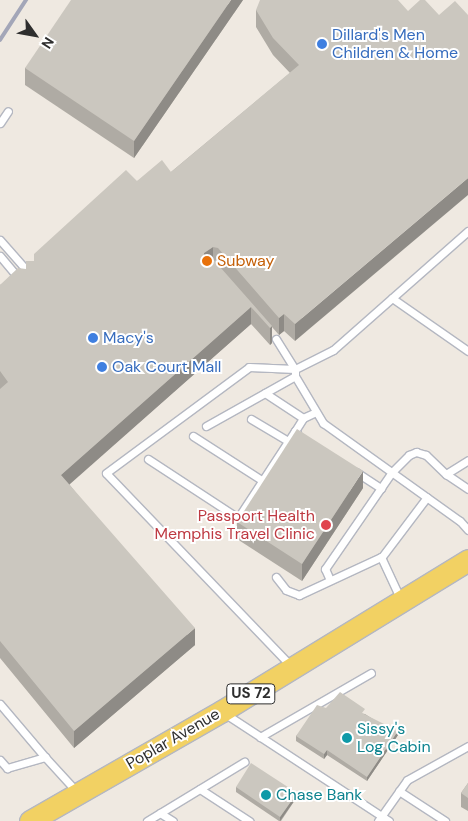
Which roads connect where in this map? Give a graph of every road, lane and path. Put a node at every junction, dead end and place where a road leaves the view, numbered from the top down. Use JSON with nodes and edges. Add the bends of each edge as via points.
{"nodes":[{"id":1,"x":8,"y":111,"type":"dead end"},
{"id":2,"x":0,"y":123,"type":"edge"},
{"id":3,"x":468,"y":231,"type":"edge"},
{"id":4,"x":0,"y":240,"type":"edge"},
{"id":5,"x":0,"y":256,"type":"edge"},
{"id":6,"x":30,"y":274,"type":"edge"},
{"id":7,"x":22,"y":282,"type":"edge"},
{"id":8,"x":392,"y":298,"type":"junction"},
{"id":9,"x":267,"y":328,"type":"edge"},
{"id":10,"x":468,"y":351,"type":"edge"},
{"id":11,"x":295,"y":372,"type":"junction"},
{"id":12,"x":265,"y":393,"type":"junction"},
{"id":13,"x":316,"y":412,"type":"junction"},
{"id":14,"x":303,"y":418,"type":"junction"},
{"id":15,"x":251,"y":419,"type":"dead end"},
{"id":16,"x":206,"y":426,"type":"dead end"},
{"id":17,"x":295,"y":431,"type":"junction"},
{"id":18,"x":193,"y":436,"type":"dead end"},
{"id":19,"x":303,"y":436,"type":"edge"},
{"id":20,"x":288,"y":442,"type":"junction"},
{"id":21,"x":148,"y":459,"type":"dead end"},
{"id":22,"x":468,"y":460,"type":"edge"},
{"id":23,"x":350,"y":467,"type":"edge"},
{"id":24,"x":392,"y":472,"type":"junction"},
{"id":25,"x":446,"y":474,"type":"junction"},
{"id":26,"x":262,"y":481,"type":"junction"},
{"id":27,"x":381,"y":488,"type":"junction"},
{"id":28,"x":468,"y":489,"type":"edge"},
{"id":29,"x":427,"y":497,"type":"junction"},
{"id":30,"x":468,"y":530,"type":"edge"},
{"id":31,"x":382,"y":558,"type":"junction"},
{"id":32,"x":468,"y":560,"type":"edge"},
{"id":33,"x":276,"y":577,"type":"dead end"},
{"id":34,"x":330,"y":580,"type":"junction"},
{"id":35,"x":401,"y":601,"type":"junction"},
{"id":36,"x":293,"y":668,"type":"junction"},
{"id":37,"x":371,"y":673,"type":"dead end"},
{"id":38,"x":0,"y":704,"type":"edge"},
{"id":39,"x":222,"y":712,"type":"junction"},
{"id":40,"x":260,"y":737,"type":"junction"},
{"id":41,"x":468,"y":746,"type":"edge"},
{"id":42,"x":45,"y":757,"type":"junction"},
{"id":43,"x":0,"y":760,"type":"edge"},
{"id":44,"x":244,"y":762,"type":"dead end"},
{"id":45,"x":200,"y":789,"type":"junction"},
{"id":46,"x":399,"y":791,"type":"junction"},
{"id":47,"x":65,"y":803,"type":"junction"},
{"id":48,"x":160,"y":813,"type":"junction"},
{"id":49,"x":379,"y":818,"type":"edge"},
{"id":50,"x":30,"y":821,"type":"edge"},
{"id":51,"x":148,"y":821,"type":"edge"},
{"id":52,"x":173,"y":821,"type":"edge"},
{"id":53,"x":249,"y":821,"type":"edge"},
{"id":54,"x":389,"y":821,"type":"edge"},
{"id":55,"x":445,"y":821,"type":"edge"}],
"edges":[{"from":1,"to":2,"type":"lane"},
{"from":3,"to":8,"type":"lane"},
{"from":4,"to":6,"type":"lane"},
{"from":5,"to":7,"type":"lane"},
{"from":8,"to":10,"type":"lane"},
{"from":8,"to":11,"type":"lane","via":[[333,350]]},
{"from":9,"to":11,"type":"lane"},
{"from":11,"to":12,"type":"lane"},
{"from":11,"to":13,"type":"lane"},
{"from":11,"to":36,"type":"lane","via":[[249,367],[106,473]]},
{"from":12,"to":14,"type":"lane"},
{"from":12,"to":16,"type":"lane"},
{"from":13,"to":14,"type":"lane"},
{"from":13,"to":24,"type":"lane","via":[[323,423]]},
{"from":14,"to":17,"type":"lane"},
{"from":15,"to":20,"type":"lane"},
{"from":17,"to":19,"type":"lane"},
{"from":17,"to":20,"type":"lane"},
{"from":18,"to":26,"type":"lane"},
{"from":20,"to":26,"type":"lane"},
{"from":21,"to":26,"type":"lane","via":[[238,518]]},
{"from":22,"to":25,"type":"lane"},
{"from":23,"to":27,"type":"lane"},
{"from":24,"to":25,"type":"lane","via":[[416,452],[426,455]]},
{"from":24,"to":27,"type":"lane"},
{"from":24,"to":29,"type":"lane"},
{"from":25,"to":28,"type":"lane"},
{"from":27,"to":34,"type":"lane","via":[[325,569]]},
{"from":29,"to":30,"type":"lane"},
{"from":29,"to":31,"type":"lane"},
{"from":31,"to":34,"type":"lane"},
{"from":31,"to":35,"type":"lane"},
{"from":32,"to":35,"type":"main road","name":"Poplar Avenue","number":"US 72"},
{"from":33,"to":34,"type":"lane","via":[[286,590],[300,595]]},
{"from":35,"to":36,"type":"main road","name":"Poplar Avenue","number":"US 72"},
{"from":36,"to":39,"type":"main road","name":"Poplar Avenue","number":"US 72"},
{"from":37,"to":40,"type":"lane"},
{"from":38,"to":42,"type":"lane"},
{"from":39,"to":40,"type":"lane"},
{"from":39,"to":47,"type":"main road","name":"Poplar Avenue","number":"US 72"},
{"from":40,"to":49,"type":"lane"},
{"from":41,"to":46,"type":"lane","via":[[407,780]]},
{"from":42,"to":43,"type":"lane","via":[[7,768]]},
{"from":42,"to":47,"type":"lane"},
{"from":44,"to":45,"type":"lane"},
{"from":45,"to":48,"type":"lane"},
{"from":45,"to":53,"type":"lane"},
{"from":46,"to":49,"type":"lane"},
{"from":46,"to":55,"type":"lane"},
{"from":47,"to":50,"type":"main road","name":"Poplar Avenue","number":"US 72"},
{"from":48,"to":51,"type":"lane"},
{"from":48,"to":52,"type":"lane"},
{"from":49,"to":54,"type":"lane"}]}
